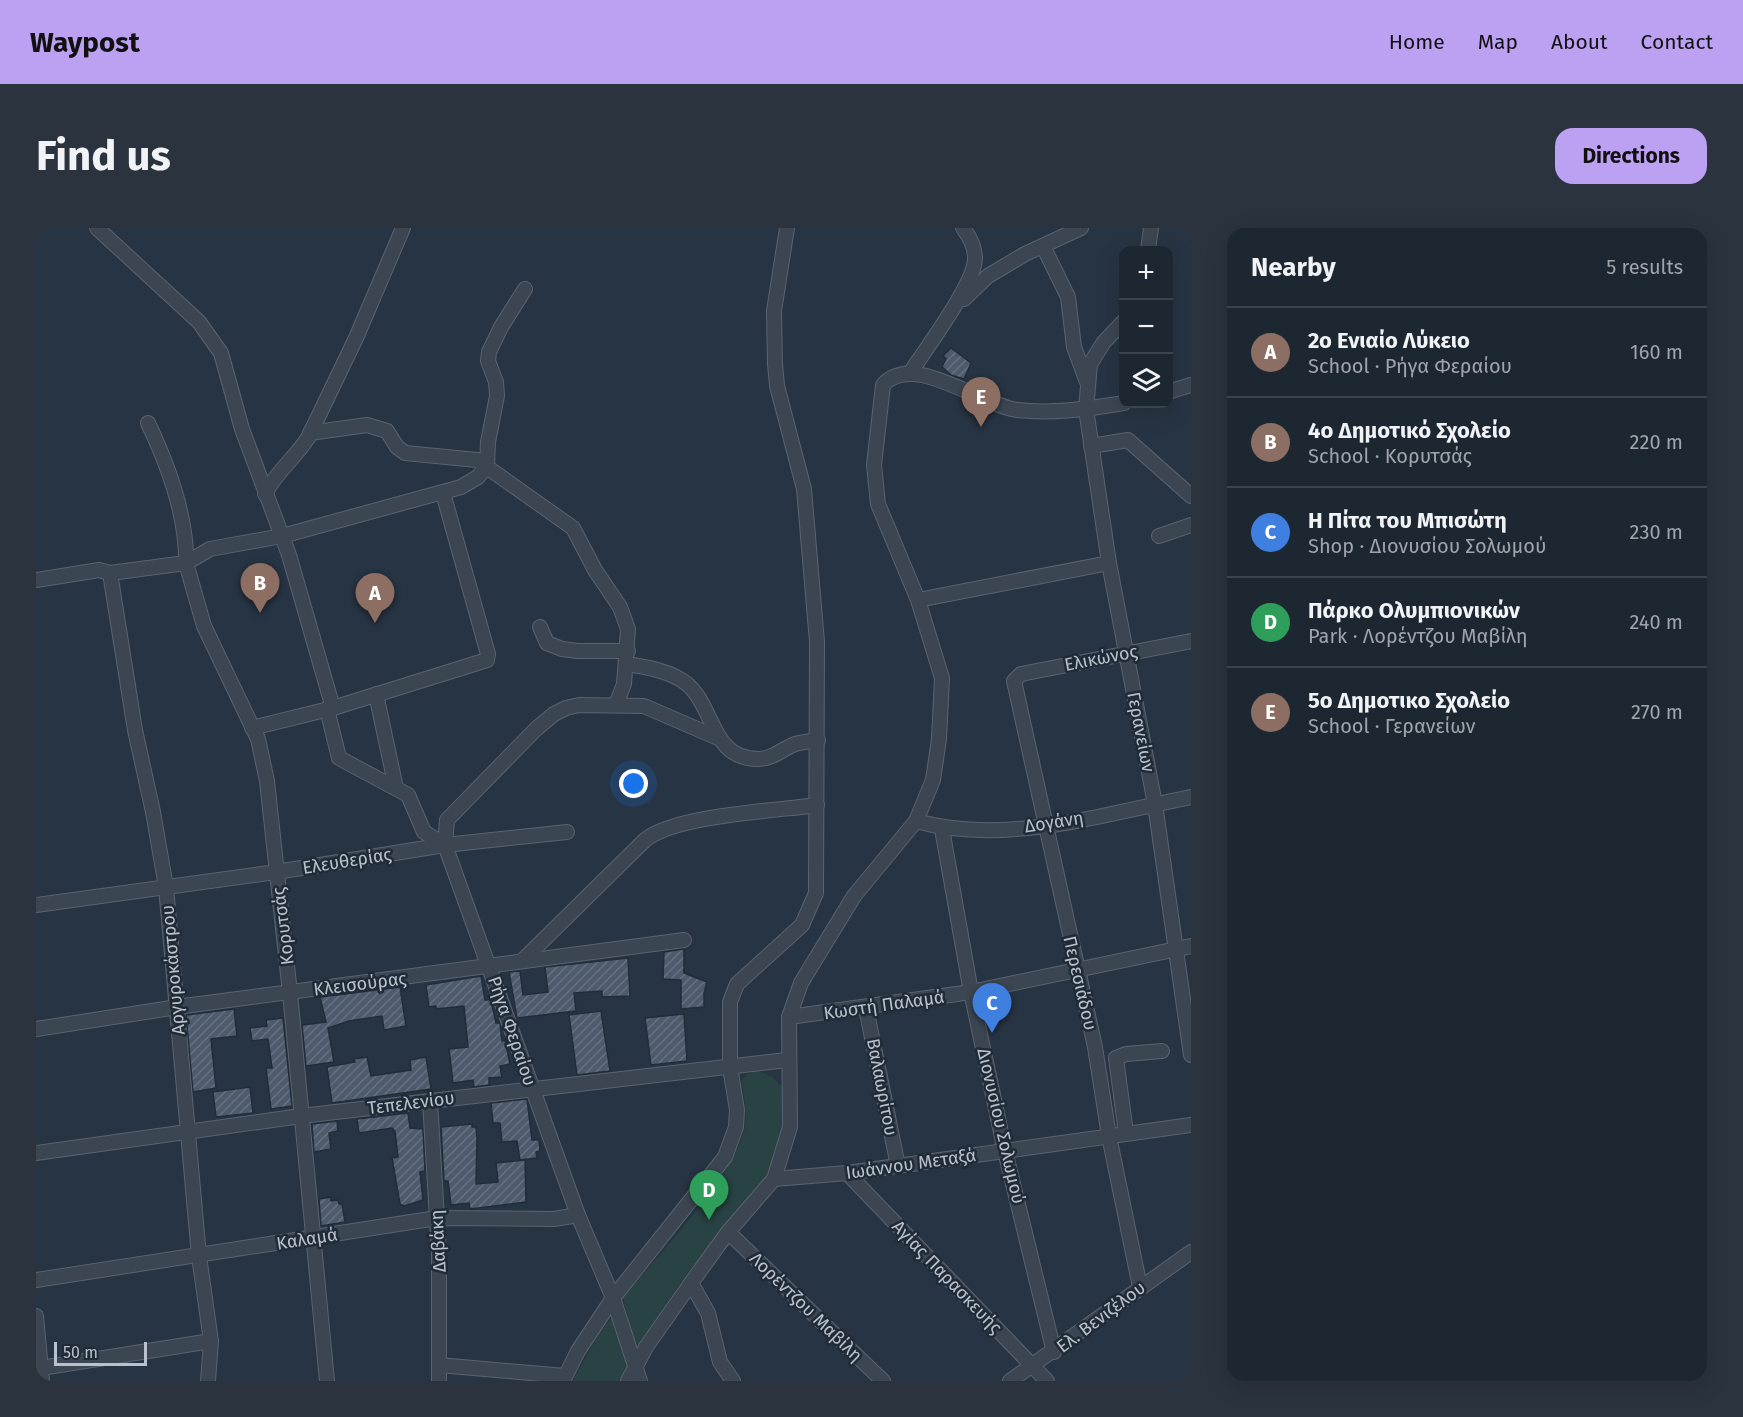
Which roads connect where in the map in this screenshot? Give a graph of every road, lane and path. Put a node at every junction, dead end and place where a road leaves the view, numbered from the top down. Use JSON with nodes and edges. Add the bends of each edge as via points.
{"nodes":[{"id":1,"x":97,"y":228,"type":"edge"},
{"id":2,"x":403,"y":228,"type":"edge"},
{"id":3,"x":787,"y":228,"type":"edge"},
{"id":4,"x":963,"y":228,"type":"edge"},
{"id":5,"x":1082,"y":228,"type":"edge"},
{"id":6,"x":1151,"y":228,"type":"edge"},
{"id":7,"x":1043,"y":246,"type":"junction"},
{"id":8,"x":1149,"y":246,"type":"edge"},
{"id":9,"x":525,"y":289,"type":"dead end"},
{"id":10,"x":947,"y":315,"type":"junction"},
{"id":11,"x":1119,"y":327,"type":"edge"},
{"id":12,"x":910,"y":373,"type":"junction"},
{"id":13,"x":1088,"y":384,"type":"junction"},
{"id":14,"x":1191,"y":386,"type":"edge"},
{"id":15,"x":1173,"y":391,"type":"edge"},
{"id":16,"x":1119,"y":404,"type":"edge"},
{"id":17,"x":1086,"y":409,"type":"junction"},
{"id":18,"x":148,"y":423,"type":"dead end"},
{"id":19,"x":310,"y":433,"type":"junction"},
{"id":20,"x":1091,"y":446,"type":"junction"},
{"id":21,"x":487,"y":466,"type":"junction"},
{"id":22,"x":443,"y":493,"type":"junction"},
{"id":23,"x":265,"y":494,"type":"junction"},
{"id":24,"x":1191,"y":496,"type":"edge"},
{"id":25,"x":1191,"y":525,"type":"edge"},
{"id":26,"x":282,"y":536,"type":"junction"},
{"id":27,"x":1159,"y":536,"type":"dead end"},
{"id":28,"x":186,"y":563,"type":"junction"},
{"id":29,"x":1109,"y":563,"type":"junction"},
{"id":30,"x":105,"y":571,"type":"junction"},
{"id":31,"x":36,"y":580,"type":"edge"},
{"id":32,"x":918,"y":600,"type":"junction"},
{"id":33,"x":540,"y":627,"type":"dead end"},
{"id":34,"x":1191,"y":641,"type":"edge"},
{"id":35,"x":1125,"y":653,"type":"junction"},
{"id":36,"x":627,"y":657,"type":"junction"},
{"id":37,"x":1014,"y":681,"type":"joint"},
{"id":38,"x":376,"y":693,"type":"junction"},
{"id":39,"x":616,"y":705,"type":"junction"},
{"id":40,"x":330,"y":708,"type":"junction"},
{"id":41,"x":252,"y":728,"type":"junction"},
{"id":42,"x":718,"y":738,"type":"junction"},
{"id":43,"x":818,"y":740,"type":"junction"},
{"id":44,"x":396,"y":788,"type":"junction"},
{"id":45,"x":1191,"y":796,"type":"edge"},
{"id":46,"x":1155,"y":804,"type":"junction"},
{"id":47,"x":817,"y":805,"type":"junction"},
{"id":48,"x":916,"y":821,"type":"junction"},
{"id":49,"x":1044,"y":826,"type":"junction"},
{"id":50,"x":942,"y":828,"type":"junction"},
{"id":51,"x":567,"y":832,"type":"dead end"},
{"id":52,"x":445,"y":845,"type":"junction"},
{"id":53,"x":276,"y":872,"type":"junction"},
{"id":54,"x":165,"y":887,"type":"junction"},
{"id":55,"x":36,"y":905,"type":"edge"},
{"id":56,"x":684,"y":940,"type":"dead end"},
{"id":57,"x":1184,"y":947,"type":"edge"},
{"id":58,"x":522,"y":961,"type":"junction"},
{"id":59,"x":490,"y":967,"type":"junction"},
{"id":60,"x":1078,"y":972,"type":"junction"},
{"id":61,"x":290,"y":993,"type":"junction"},
{"id":62,"x":971,"y":993,"type":"junction"},
{"id":63,"x":866,"y":1008,"type":"junction"},
{"id":64,"x":176,"y":1009,"type":"junction"},
{"id":65,"x":789,"y":1017,"type":"junction"},
{"id":66,"x":36,"y":1029,"type":"edge"},
{"id":67,"x":1162,"y":1051,"type":"dead end"},
{"id":68,"x":1191,"y":1055,"type":"edge"},
{"id":69,"x":787,"y":1060,"type":"junction"},
{"id":70,"x":730,"y":1066,"type":"junction"},
{"id":71,"x":533,"y":1090,"type":"junction"},
{"id":72,"x":430,"y":1101,"type":"junction"},
{"id":73,"x":301,"y":1116,"type":"junction"},
{"id":74,"x":1191,"y":1125,"type":"edge"},
{"id":75,"x":189,"y":1131,"type":"junction"},
{"id":76,"x":1126,"y":1133,"type":"junction"},
{"id":77,"x":1109,"y":1136,"type":"junction"},
{"id":78,"x":1005,"y":1151,"type":"junction"},
{"id":79,"x":36,"y":1153,"type":"edge"},
{"id":80,"x":898,"y":1166,"type":"junction"},
{"id":81,"x":847,"y":1173,"type":"junction"},
{"id":82,"x":774,"y":1179,"type":"junction"},
{"id":83,"x":578,"y":1215,"type":"junction"},
{"id":84,"x":437,"y":1218,"type":"junction"},
{"id":85,"x":728,"y":1232,"type":"junction"},
{"id":86,"x":314,"y":1239,"type":"junction"},
{"id":87,"x":1191,"y":1252,"type":"edge"},
{"id":88,"x":199,"y":1256,"type":"junction"},
{"id":89,"x":36,"y":1280,"type":"edge"},
{"id":90,"x":690,"y":1283,"type":"junction"},
{"id":91,"x":1140,"y":1287,"type":"junction"},
{"id":92,"x":613,"y":1298,"type":"junction"},
{"id":93,"x":36,"y":1316,"type":"edge"},
{"id":94,"x":211,"y":1341,"type":"junction"},
{"id":95,"x":1054,"y":1352,"type":"junction"},
{"id":96,"x":440,"y":1365,"type":"junction"},
{"id":97,"x":1032,"y":1366,"type":"junction"},
{"id":98,"x":635,"y":1367,"type":"junction"},
{"id":99,"x":41,"y":1374,"type":"edge"},
{"id":100,"x":564,"y":1378,"type":"edge"},
{"id":101,"x":208,"y":1381,"type":"edge"},
{"id":102,"x":327,"y":1381,"type":"edge"},
{"id":103,"x":439,"y":1381,"type":"edge"},
{"id":104,"x":628,"y":1381,"type":"edge"},
{"id":105,"x":640,"y":1381,"type":"edge"},
{"id":106,"x":733,"y":1381,"type":"edge"},
{"id":107,"x":883,"y":1381,"type":"edge"},
{"id":108,"x":1010,"y":1381,"type":"edge"},
{"id":109,"x":1047,"y":1381,"type":"edge"}],
"edges":[{"from":1,"to":23,"type":"street","via":[[200,322],[221,353]]},
{"from":2,"to":19,"type":"street"},
{"from":3,"to":43,"type":"street","via":[[774,311],[775,364],[782,407],[799,464],[807,517],[819,664]]},
{"from":4,"to":10,"type":"street","via":[[975,258],[965,289]]},
{"from":5,"to":7,"type":"street"},
{"from":6,"to":8,"type":"street"},
{"from":7,"to":10,"type":"street","via":[[988,276]]},
{"from":7,"to":13,"type":"street","via":[[1068,297],[1074,347]]},
{"from":9,"to":21,"type":"street","via":[[489,352],[497,396]]},
{"from":10,"to":12,"type":"street"},
{"from":11,"to":13,"type":"street","name":"Γερανείων","via":[[1096,352]]},
{"from":12,"to":17,"type":"street","via":[[938,379],[1005,407]]},
{"from":12,"to":32,"type":"street","via":[[897,375],[883,386],[874,484],[878,504]]},
{"from":13,"to":17,"type":"street","name":"Γερανείων"},
{"from":14,"to":15,"type":"street"},
{"from":16,"to":17,"type":"street"},
{"from":17,"to":20,"type":"street","name":"Γερανείων"},
{"from":18,"to":28,"type":"street","name":"Κορυτσάς","via":[[172,485],[186,537]]},
{"from":19,"to":21,"type":"street","via":[[376,426],[387,431],[396,447],[405,453],[455,456]]},
{"from":19,"to":23,"type":"street"},
{"from":20,"to":24,"type":"street","via":[[1128,440]]},
{"from":20,"to":29,"type":"street","name":"Γερανείων"},
{"from":21,"to":22,"type":"street","via":[[470,483]]},
{"from":21,"to":36,"type":"street","via":[[573,528],[625,615]]},
{"from":22,"to":26,"type":"street"},
{"from":22,"to":38,"type":"street","via":[[487,660]]},
{"from":23,"to":26,"type":"street"},
{"from":25,"to":27,"type":"street"},
{"from":26,"to":28,"type":"street","via":[[210,549]]},
{"from":26,"to":40,"type":"street"},
{"from":28,"to":30,"type":"street"},
{"from":28,"to":41,"type":"street","name":"Κορυτσάς","via":[[204,626]]},
{"from":29,"to":32,"type":"street"},
{"from":29,"to":35,"type":"street","name":"Γερανείων"},
{"from":30,"to":31,"type":"street"},
{"from":30,"to":54,"type":"street","name":"Αργυροκάστρου"},
{"from":32,"to":48,"type":"street","via":[[938,663],[942,693],[933,780]]},
{"from":33,"to":36,"type":"street","via":[[547,643],[562,649]]},
{"from":34,"to":35,"type":"street","name":"Ελικώνος"},
{"from":35,"to":37,"type":"street","name":"Ελικώνος","via":[[1021,674]]},
{"from":35,"to":46,"type":"street","name":"Γερανείων"},
{"from":36,"to":39,"type":"street","via":[[624,684]]},
{"from":36,"to":42,"type":"street","via":[[687,684],[701,700]]},
{"from":37,"to":49,"type":"street","name":"Περεσιάδου"},
{"from":38,"to":40,"type":"street"},
{"from":38,"to":44,"type":"street"},
{"from":39,"to":42,"type":"street","via":[[644,706]]},
{"from":39,"to":52,"type":"street","via":[[579,705],[554,714],[505,758],[447,820]]},
{"from":40,"to":41,"type":"street"},
{"from":40,"to":44,"type":"street","via":[[339,758]]},
{"from":41,"to":53,"type":"street","name":"Κορυτσάς","via":[[267,781]]},
{"from":42,"to":43,"type":"street","via":[[734,753],[758,759]]},
{"from":43,"to":47,"type":"street"},
{"from":44,"to":52,"type":"street","via":[[412,801],[424,832]]},
{"from":45,"to":46,"type":"street","name":"Δογάνη"},
{"from":46,"to":49,"type":"street","name":"Δογάνη"},
{"from":46,"to":57,"type":"street","name":"Γερανείων"},
{"from":47,"to":58,"type":"street","via":[[686,822],[661,829],[645,840]]},
{"from":47,"to":70,"type":"street","via":[[816,893],[802,925],[737,984],[728,1021]]},
{"from":48,"to":50,"type":"street","name":"Δογάνη"},
{"from":48,"to":65,"type":"street","via":[[849,904],[801,983]]},
{"from":49,"to":50,"type":"street","name":"Δογάνη","via":[[1004,830]]},
{"from":49,"to":60,"type":"street","name":"Περεσιάδου"},
{"from":50,"to":62,"type":"street","name":"Διονυσίου Σολωμού"},
{"from":51,"to":52,"type":"street","name":"Ελευθερίας"},
{"from":52,"to":53,"type":"street","name":"Ελευθερίας"},
{"from":52,"to":59,"type":"street","name":"Ρήγα Φεραίου"},
{"from":53,"to":54,"type":"street","name":"Ελευθερίας"},
{"from":53,"to":61,"type":"street","name":"Κορυτσάς"},
{"from":54,"to":55,"type":"street","name":"Ελευθερίας"},
{"from":54,"to":64,"type":"street","name":"Αργυροκάστρου"},
{"from":56,"to":58,"type":"street","name":"Κλεισούρας"},
{"from":57,"to":60,"type":"street","name":"Κωστή Παλαμά"},
{"from":57,"to":68,"type":"street","name":"Γερανείων"},
{"from":58,"to":59,"type":"street","name":"Κλεισούρας"},
{"from":59,"to":61,"type":"street","name":"Κλεισούρας"},
{"from":59,"to":71,"type":"street","name":"Ρήγα Φεραίου"},
{"from":60,"to":62,"type":"street","name":"Κωστή Παλαμά"},
{"from":60,"to":77,"type":"street","name":"Περεσιάδου"},
{"from":61,"to":64,"type":"street","name":"Κλεισούρας"},
{"from":61,"to":73,"type":"street","name":"Κορυτσάς"},
{"from":62,"to":63,"type":"street","name":"Κωστή Παλαμά"},
{"from":62,"to":78,"type":"street","name":"Διονυσίου Σολωμού"},
{"from":63,"to":65,"type":"street","name":"Κωστή Παλαμά"},
{"from":63,"to":80,"type":"street","name":"Βαλαωρίτου"},
{"from":64,"to":66,"type":"street","name":"Κλεισούρας"},
{"from":64,"to":75,"type":"street","name":"Αργυροκάστρου"},
{"from":65,"to":69,"type":"street"},
{"from":67,"to":76,"type":"street","via":[[1116,1058]]},
{"from":69,"to":70,"type":"street","name":"Τεπελενίου"},
{"from":69,"to":82,"type":"street","via":[[790,1127]]},
{"from":70,"to":71,"type":"street","name":"Τεπελενίου"},
{"from":70,"to":92,"type":"street","via":[[737,1118],[725,1158]]},
{"from":71,"to":72,"type":"street","name":"Τεπελενίου"},
{"from":71,"to":83,"type":"street","name":"Ρήγα Φεραίου"},
{"from":72,"to":73,"type":"street","name":"Τεπελενίου"},
{"from":72,"to":84,"type":"street","name":"Δαβάκη"},
{"from":73,"to":75,"type":"street","name":"Τεπελενίου"},
{"from":73,"to":86,"type":"street","name":"Κορυτσάς"},
{"from":74,"to":76,"type":"street","name":"Ιωάννου Μεταξά"},
{"from":75,"to":79,"type":"street","name":"Τεπελενίου"},
{"from":75,"to":88,"type":"street","name":"Αργυροκάστρου"},
{"from":76,"to":77,"type":"street","name":"Ιωάννου Μεταξά"},
{"from":77,"to":78,"type":"street","name":"Ιωάννου Μεταξά"},
{"from":77,"to":91,"type":"street","name":"Περεσιάδου"},
{"from":78,"to":80,"type":"street","name":"Ιωάννου Μεταξά"},
{"from":78,"to":95,"type":"street","name":"Διονυσίου Σολωμού"},
{"from":80,"to":81,"type":"street","name":"Ιωάννου Μεταξά"},
{"from":81,"to":82,"type":"street","name":"Ιωάννου Μεταξά"},
{"from":81,"to":97,"type":"street","name":"Αγίας Παρασκευής"},
{"from":82,"to":85,"type":"street"},
{"from":83,"to":84,"type":"street","name":"Καλαμά","via":[[554,1219]]},
{"from":83,"to":92,"type":"street","name":"Ρήγα Φεραίου"},
{"from":84,"to":86,"type":"street","name":"Καλαμά"},
{"from":84,"to":96,"type":"street","name":"Δαβάκη"},
{"from":85,"to":90,"type":"street"},
{"from":85,"to":107,"type":"street","name":"Λορέντζου Μαβίλη"},
{"from":86,"to":88,"type":"street","name":"Καλαμά"},
{"from":86,"to":102,"type":"street","name":"Κορυτσάς"},
{"from":87,"to":91,"type":"street","name":"Ελ. Βενιζέλου"},
{"from":88,"to":89,"type":"street","name":"Καλαμά"},
{"from":88,"to":94,"type":"street","name":"Αργυροκάστρου"},
{"from":90,"to":98,"type":"street"},
{"from":90,"to":106,"type":"street","via":[[708,1312],[720,1362]]},
{"from":91,"to":95,"type":"street","name":"Ελ. Βενιζέλου"},
{"from":92,"to":98,"type":"street","name":"Ρήγα Φεραίου"},
{"from":92,"to":100,"type":"street"},
{"from":93,"to":99,"type":"street"},
{"from":94,"to":99,"type":"street"},
{"from":94,"to":101,"type":"street","name":"Αργυροκάστρου"},
{"from":95,"to":97,"type":"street","name":"Ελ. Βενιζέλου"},
{"from":96,"to":100,"type":"street"},
{"from":96,"to":103,"type":"street","name":"Δαβάκη"},
{"from":97,"to":108,"type":"street","name":"Ελ. Βενιζέλου"},
{"from":97,"to":109,"type":"street","name":"Αγίας Παρασκευής"},
{"from":98,"to":104,"type":"street"},
{"from":98,"to":105,"type":"street","name":"Ρήγα Φεραίου"}]}
